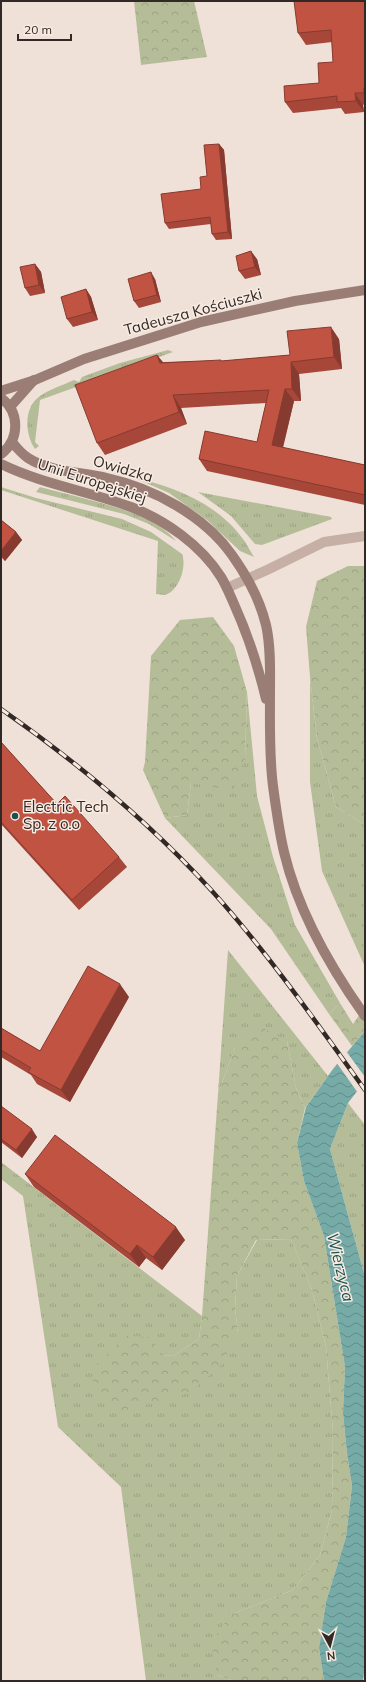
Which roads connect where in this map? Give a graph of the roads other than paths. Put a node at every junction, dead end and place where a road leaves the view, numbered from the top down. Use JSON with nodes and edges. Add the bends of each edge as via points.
{"nodes":[{"id":1,"x":365,"y":290,"type":"edge"},
{"id":2,"x":35,"y":380,"type":"junction"},
{"id":3,"x":1,"y":391,"type":"edge"},
{"id":4,"x":1,"y":398,"type":"edge"},
{"id":5,"x":10,"y":407,"type":"junction"},
{"id":6,"x":12,"y":442,"type":"junction"},
{"id":7,"x":1,"y":454,"type":"edge"},
{"id":8,"x":1,"y":464,"type":"edge"},
{"id":9,"x":365,"y":536,"type":"edge"},
{"id":10,"x":248,"y":578,"type":"junction"},
{"id":11,"x":227,"y":588,"type":"junction"},
{"id":12,"x":270,"y":714,"type":"junction"},
{"id":13,"x":363,"y":1013,"type":"edge"}],
"edges":[{"from":1,"to":2,"type":"main road","name":"Tadeusza Kościuszki","via":[[295,301],[201,322],[84,359]]},
{"from":2,"to":3,"type":"main road","name":"Tadeusza Kościuszki"},
{"from":2,"to":5,"type":"main road","name":"Tadeusza Kościuszki"},
{"from":4,"to":5,"type":"main road"},
{"from":5,"to":6,"type":"main road","via":[[16,424]]},
{"from":6,"to":7,"type":"main road"},
{"from":6,"to":10,"type":"main road","name":"Owidzka","via":[[27,457],[44,465],[107,478],[161,496],[189,513],[211,531],[231,553]]},
{"from":8,"to":11,"type":"main road","name":"Unii Europejskiej","via":[[46,482],[131,507],[153,517],[182,535],[207,559]]},
{"from":9,"to":10,"type":"street","via":[[324,542]]},
{"from":10,"to":11,"type":"street"},
{"from":10,"to":12,"type":"main road","name":"Unii Europejskiej","via":[[266,626],[270,667]]},
{"from":11,"to":12,"type":"main road","name":"Unii Europejskiej","via":[[259,669]]},
{"from":12,"to":13,"type":"main road","name":"Unii Europejskiej","via":[[273,784],[284,853],[303,911],[322,949]]}]}
